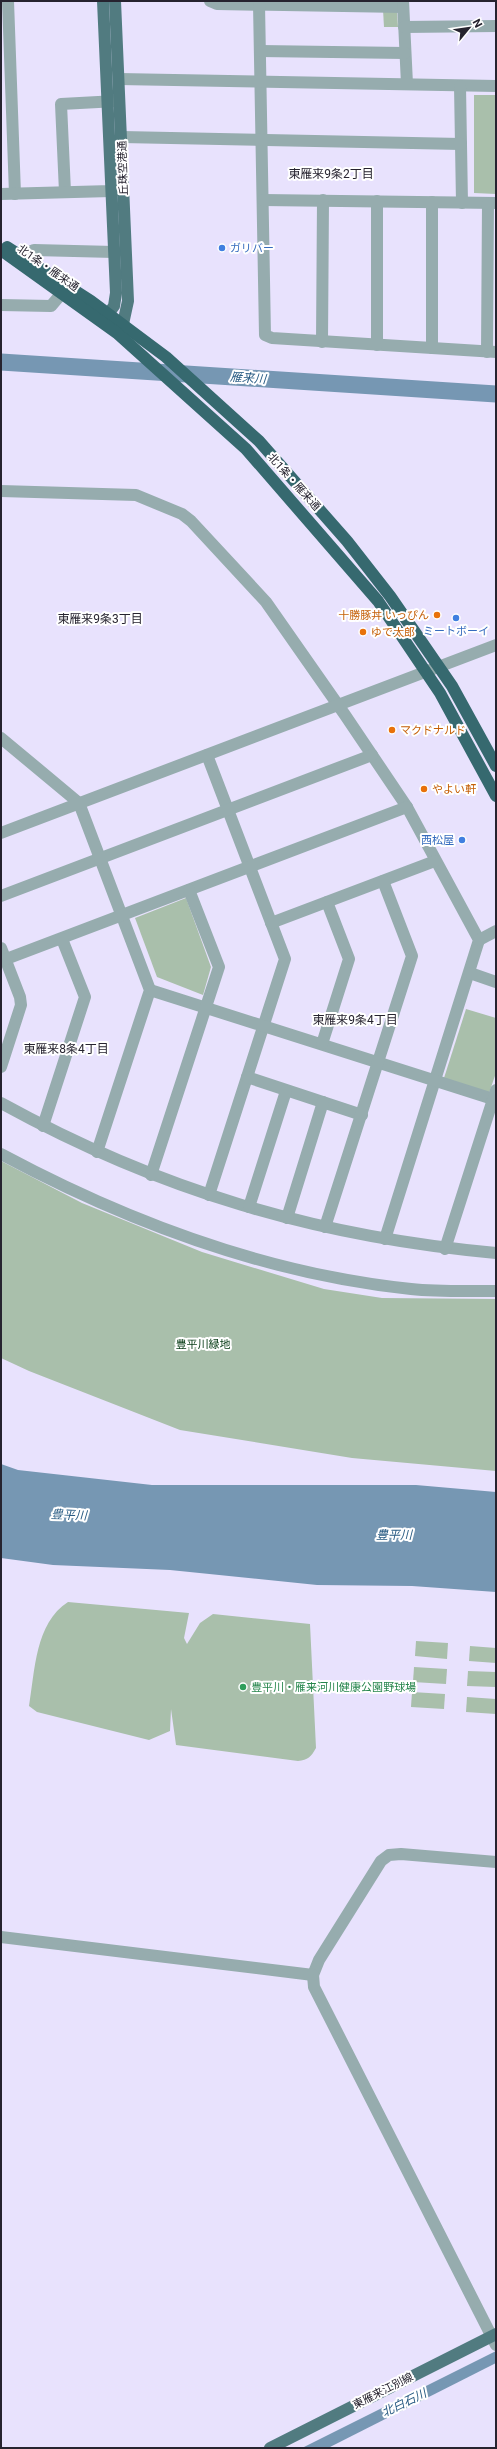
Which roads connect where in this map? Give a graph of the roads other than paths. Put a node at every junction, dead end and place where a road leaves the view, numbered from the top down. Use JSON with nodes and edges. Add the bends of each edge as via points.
{"nodes":[{"id":1,"x":8,"y":1,"type":"edge"},
{"id":2,"x":103,"y":1,"type":"edge"},
{"id":3,"x":115,"y":1,"type":"edge"},
{"id":4,"x":210,"y":1,"type":"edge"},
{"id":5,"x":259,"y":4,"type":"junction"},
{"id":6,"x":403,"y":4,"type":"edge"},
{"id":7,"x":496,"y":26,"type":"edge"},
{"id":8,"x":404,"y":27,"type":"junction"},
{"id":9,"x":260,"y":51,"type":"junction"},
{"id":10,"x":405,"y":53,"type":"junction"},
{"id":11,"x":119,"y":78,"type":"junction"},
{"id":12,"x":261,"y":82,"type":"junction"},
{"id":13,"x":407,"y":84,"type":"junction"},
{"id":14,"x":460,"y":86,"type":"junction"},
{"id":15,"x":496,"y":86,"type":"edge"},
{"id":16,"x":114,"y":101,"type":"junction"},
{"id":17,"x":122,"y":137,"type":"junction"},
{"id":18,"x":263,"y":140,"type":"junction"},
{"id":19,"x":461,"y":144,"type":"junction"},
{"id":20,"x":124,"y":188,"type":"junction"},
{"id":21,"x":112,"y":191,"type":"junction"},
{"id":22,"x":65,"y":192,"type":"junction"},
{"id":23,"x":1,"y":194,"type":"edge"},
{"id":24,"x":15,"y":194,"type":"junction"},
{"id":25,"x":263,"y":200,"type":"junction"},
{"id":26,"x":323,"y":200,"type":"junction"},
{"id":27,"x":377,"y":201,"type":"junction"},
{"id":28,"x":432,"y":202,"type":"junction"},
{"id":29,"x":462,"y":203,"type":"junction"},
{"id":30,"x":492,"y":203,"type":"edge"},
{"id":31,"x":1,"y":243,"type":"edge"},
{"id":32,"x":1,"y":250,"type":"edge"},
{"id":33,"x":114,"y":252,"type":"junction"},
{"id":34,"x":23,"y":255,"type":"junction"},
{"id":35,"x":62,"y":293,"type":"junction"},
{"id":36,"x":1,"y":305,"type":"edge"},
{"id":37,"x":106,"y":318,"type":"junction"},
{"id":38,"x":120,"y":329,"type":"junction"},
{"id":39,"x":322,"y":342,"type":"junction"},
{"id":40,"x":377,"y":345,"type":"junction"},
{"id":41,"x":432,"y":348,"type":"junction"},
{"id":42,"x":492,"y":352,"type":"edge"},
{"id":43,"x":1,"y":490,"type":"edge"},
{"id":44,"x":496,"y":645,"type":"edge"},
{"id":45,"x":439,"y":666,"type":"junction"},
{"id":46,"x":425,"y":672,"type":"junction"},
{"id":47,"x":338,"y":705,"type":"junction"},
{"id":48,"x":1,"y":738,"type":"edge"},
{"id":49,"x":207,"y":755,"type":"junction"},
{"id":50,"x":372,"y":755,"type":"junction"},
{"id":51,"x":496,"y":766,"type":"edge"},
{"id":52,"x":496,"y":796,"type":"edge"},
{"id":53,"x":80,"y":803,"type":"junction"},
{"id":54,"x":407,"y":807,"type":"junction"},
{"id":55,"x":228,"y":809,"type":"junction"},
{"id":56,"x":1,"y":833,"type":"edge"},
{"id":57,"x":100,"y":859,"type":"junction"},
{"id":58,"x":435,"y":861,"type":"junction"},
{"id":59,"x":250,"y":867,"type":"junction"},
{"id":60,"x":383,"y":881,"type":"junction"},
{"id":61,"x":190,"y":890,"type":"junction"},
{"id":62,"x":1,"y":896,"type":"edge"},
{"id":63,"x":327,"y":902,"type":"junction"},
{"id":64,"x":122,"y":916,"type":"junction"},
{"id":65,"x":271,"y":923,"type":"junction"},
{"id":66,"x":496,"y":931,"type":"edge"},
{"id":67,"x":62,"y":939,"type":"junction"},
{"id":68,"x":479,"y":940,"type":"junction"},
{"id":69,"x":2,"y":956,"type":"edge"},
{"id":70,"x":470,"y":973,"type":"junction"},
{"id":71,"x":496,"y":982,"type":"edge"},
{"id":72,"x":150,"y":990,"type":"junction"},
{"id":73,"x":206,"y":1007,"type":"junction"},
{"id":74,"x":264,"y":1026,"type":"junction"},
{"id":75,"x":322,"y":1044,"type":"junction"},
{"id":76,"x":378,"y":1061,"type":"junction"},
{"id":77,"x":1,"y":1067,"type":"edge"},
{"id":78,"x":247,"y":1077,"type":"junction"},
{"id":79,"x":435,"y":1080,"type":"junction"},
{"id":80,"x":286,"y":1090,"type":"junction"},
{"id":81,"x":495,"y":1096,"type":"edge"},
{"id":82,"x":323,"y":1102,"type":"junction"},
{"id":83,"x":1,"y":1103,"type":"edge"},
{"id":84,"x":362,"y":1115,"type":"junction"},
{"id":85,"x":43,"y":1126,"type":"junction"},
{"id":86,"x":97,"y":1152,"type":"junction"},
{"id":87,"x":1,"y":1154,"type":"edge"},
{"id":88,"x":151,"y":1176,"type":"junction"},
{"id":89,"x":210,"y":1195,"type":"junction"},
{"id":90,"x":249,"y":1207,"type":"junction"},
{"id":91,"x":287,"y":1218,"type":"junction"},
{"id":92,"x":325,"y":1227,"type":"junction"},
{"id":93,"x":385,"y":1239,"type":"junction"},
{"id":94,"x":445,"y":1248,"type":"junction"},
{"id":95,"x":496,"y":1253,"type":"edge"},
{"id":96,"x":496,"y":1291,"type":"edge"},
{"id":97,"x":496,"y":1862,"type":"edge"},
{"id":98,"x":1,"y":1937,"type":"edge"},
{"id":99,"x":313,"y":1975,"type":"junction"},
{"id":100,"x":495,"y":2340,"type":"edge"},
{"id":101,"x":270,"y":2448,"type":"edge"}],
"edges":[{"from":1,"to":24,"type":"street"},
{"from":2,"to":16,"type":"main road","name":"丘珠空港通"},
{"from":3,"to":11,"type":"main road","name":"丘珠空港通"},
{"from":4,"to":5,"type":"street","via":[[217,4]]},
{"from":5,"to":6,"type":"street"},
{"from":5,"to":9,"type":"street"},
{"from":6,"to":8,"type":"street"},
{"from":7,"to":8,"type":"street"},
{"from":8,"to":10,"type":"street"},
{"from":9,"to":10,"type":"street"},
{"from":9,"to":12,"type":"street"},
{"from":10,"to":13,"type":"street"},
{"from":11,"to":12,"type":"street"},
{"from":11,"to":16,"type":"main road","name":"丘珠空港通"},
{"from":12,"to":13,"type":"street"},
{"from":12,"to":18,"type":"street"},
{"from":13,"to":14,"type":"street"},
{"from":14,"to":15,"type":"street"},
{"from":14,"to":19,"type":"street"},
{"from":16,"to":17,"type":"main road","name":"丘珠空港通"},
{"from":16,"to":21,"type":"main road","name":"丘珠空港通"},
{"from":16,"to":22,"type":"street","via":[[61,104]]},
{"from":17,"to":18,"type":"street"},
{"from":17,"to":20,"type":"main road","name":"丘珠空港通"},
{"from":18,"to":19,"type":"street"},
{"from":18,"to":25,"type":"street"},
{"from":19,"to":29,"type":"street"},
{"from":20,"to":21,"type":"street"},
{"from":20,"to":38,"type":"main road","name":"丘珠空港通","via":[[128,301]]},
{"from":21,"to":22,"type":"street"},
{"from":21,"to":33,"type":"main road","name":"丘珠空港通"},
{"from":22,"to":24,"type":"street"},
{"from":23,"to":24,"type":"street"},
{"from":25,"to":26,"type":"street"},
{"from":25,"to":39,"type":"street","via":[[264,335],[272,338]]},
{"from":26,"to":27,"type":"street"},
{"from":26,"to":39,"type":"street"},
{"from":27,"to":28,"type":"street"},
{"from":27,"to":40,"type":"street"},
{"from":28,"to":29,"type":"street"},
{"from":28,"to":41,"type":"street"},
{"from":29,"to":30,"type":"street"},
{"from":30,"to":42,"type":"street"},
{"from":31,"to":34,"type":"highway","name":"北1条・雁来通"},
{"from":32,"to":35,"type":"highway","name":"北1条・雁来通"},
{"from":33,"to":34,"type":"street","via":[[34,250]]},
{"from":33,"to":37,"type":"main road","name":"丘珠空港通","via":[[116,293],[114,306]]},
{"from":34,"to":37,"type":"highway","name":"北1条・雁来通"},
{"from":35,"to":36,"type":"street","via":[[51,306]]},
{"from":35,"to":37,"type":"highway","name":"北1条・雁来通"},
{"from":37,"to":38,"type":"highway","name":"北1条・雁来通"},
{"from":38,"to":45,"type":"highway","name":"北1条・雁来通","via":[[166,357],[259,441],[302,488],[390,596]]},
{"from":38,"to":46,"type":"highway","name":"北1条・雁来通","via":[[143,356],[246,448],[378,601]]},
{"from":39,"to":40,"type":"street"},
{"from":40,"to":41,"type":"street"},
{"from":41,"to":42,"type":"street"},
{"from":43,"to":47,"type":"street","via":[[136,495],[182,514],[266,602]]},
{"from":44,"to":45,"type":"street"},
{"from":45,"to":46,"type":"street"},
{"from":45,"to":51,"type":"highway","name":"北1条・雁来通"},
{"from":46,"to":47,"type":"street"},
{"from":46,"to":52,"type":"highway","name":"北1条・雁来通","via":[[440,693]]},
{"from":47,"to":49,"type":"street"},
{"from":47,"to":50,"type":"street"},
{"from":48,"to":53,"type":"street"},
{"from":49,"to":53,"type":"street"},
{"from":49,"to":55,"type":"street"},
{"from":50,"to":54,"type":"street"},
{"from":50,"to":55,"type":"street"},
{"from":53,"to":56,"type":"street"},
{"from":53,"to":57,"type":"street"},
{"from":54,"to":58,"type":"street"},
{"from":54,"to":59,"type":"street"},
{"from":55,"to":57,"type":"street"},
{"from":55,"to":59,"type":"street"},
{"from":57,"to":62,"type":"street"},
{"from":57,"to":64,"type":"street"},
{"from":58,"to":60,"type":"street"},
{"from":58,"to":68,"type":"street"},
{"from":59,"to":61,"type":"street"},
{"from":59,"to":65,"type":"street"},
{"from":60,"to":63,"type":"street"},
{"from":60,"to":76,"type":"street","via":[[412,956]]},
{"from":61,"to":64,"type":"street"},
{"from":61,"to":73,"type":"street","via":[[219,967]]},
{"from":63,"to":65,"type":"street"},
{"from":63,"to":75,"type":"street","via":[[349,959]]},
{"from":64,"to":67,"type":"street"},
{"from":64,"to":72,"type":"street"},
{"from":65,"to":74,"type":"street","via":[[285,959]]},
{"from":66,"to":68,"type":"street"},
{"from":67,"to":69,"type":"street"},
{"from":67,"to":85,"type":"street","via":[[85,997]]},
{"from":68,"to":70,"type":"street"},
{"from":69,"to":77,"type":"street","via":[[21,1005]]},
{"from":70,"to":71,"type":"street"},
{"from":70,"to":79,"type":"street"},
{"from":72,"to":73,"type":"street"},
{"from":72,"to":86,"type":"street"},
{"from":73,"to":74,"type":"street"},
{"from":73,"to":88,"type":"street"},
{"from":74,"to":75,"type":"street"},
{"from":74,"to":78,"type":"street"},
{"from":75,"to":76,"type":"street"},
{"from":76,"to":79,"type":"street"},
{"from":76,"to":84,"type":"street"},
{"from":78,"to":80,"type":"street"},
{"from":78,"to":89,"type":"street"},
{"from":79,"to":81,"type":"street"},
{"from":79,"to":93,"type":"street"},
{"from":80,"to":82,"type":"street"},
{"from":80,"to":90,"type":"street"},
{"from":81,"to":94,"type":"street"},
{"from":82,"to":84,"type":"street"},
{"from":82,"to":91,"type":"street"},
{"from":83,"to":85,"type":"street"},
{"from":84,"to":92,"type":"street"},
{"from":85,"to":86,"type":"street"},
{"from":86,"to":88,"type":"street"},
{"from":87,"to":96,"type":"street","via":[[63,1187],[146,1222],[205,1243],[292,1268],[338,1280],[413,1290]]},
{"from":88,"to":89,"type":"street"},
{"from":89,"to":90,"type":"street"},
{"from":90,"to":91,"type":"street"},
{"from":91,"to":92,"type":"street"},
{"from":92,"to":93,"type":"street"},
{"from":93,"to":94,"type":"street"},
{"from":94,"to":95,"type":"street"},
{"from":97,"to":99,"type":"street","via":[[389,1855],[381,1861],[319,1960]]},
{"from":98,"to":99,"type":"street"},
{"from":99,"to":100,"type":"street","via":[[314,1987]]},
{"from":100,"to":101,"type":"main road","name":"東雁来江別線"}]}
